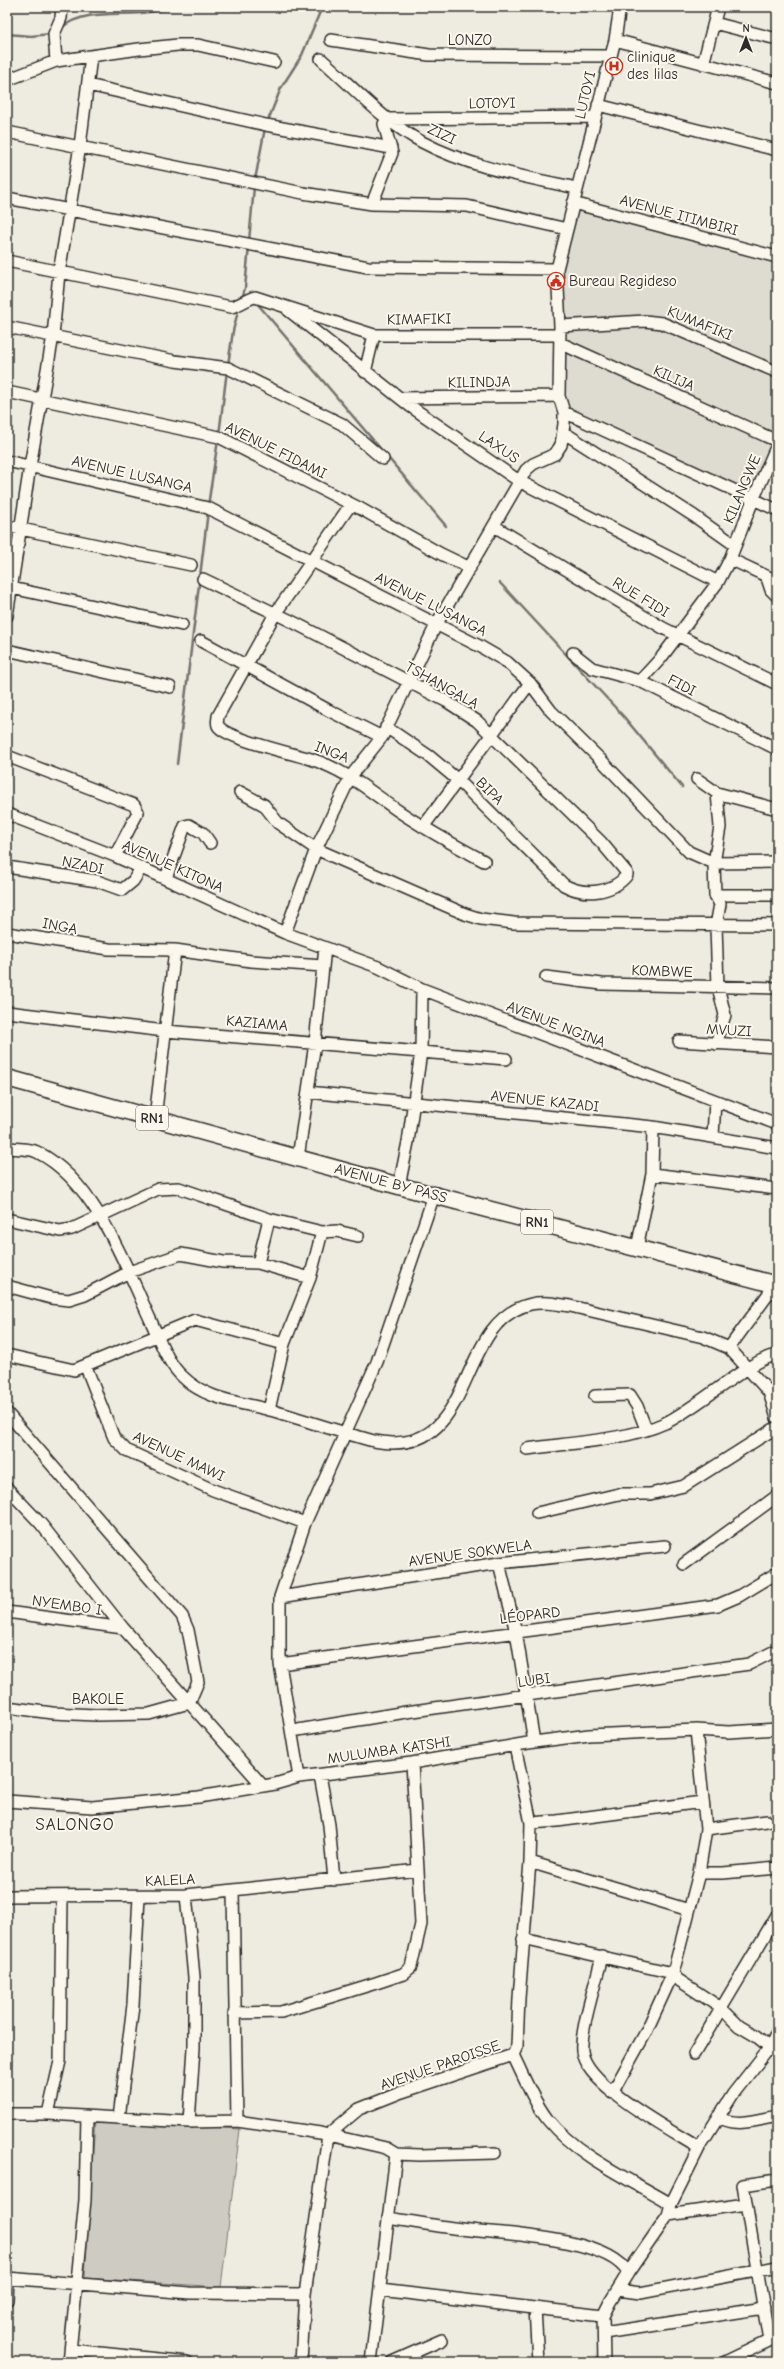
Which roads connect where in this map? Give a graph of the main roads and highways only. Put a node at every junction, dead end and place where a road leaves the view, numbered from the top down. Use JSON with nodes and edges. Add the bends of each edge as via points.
{"nodes":[{"id":1,"x":7,"y":1078,"type":"edge"},
{"id":2,"x":776,"y":1285,"type":"edge"}],
"edges":[{"from":1,"to":2,"type":"highway","name":"AVENUE BY PASS","number":"RN1","via":[[399,1186]]}]}
